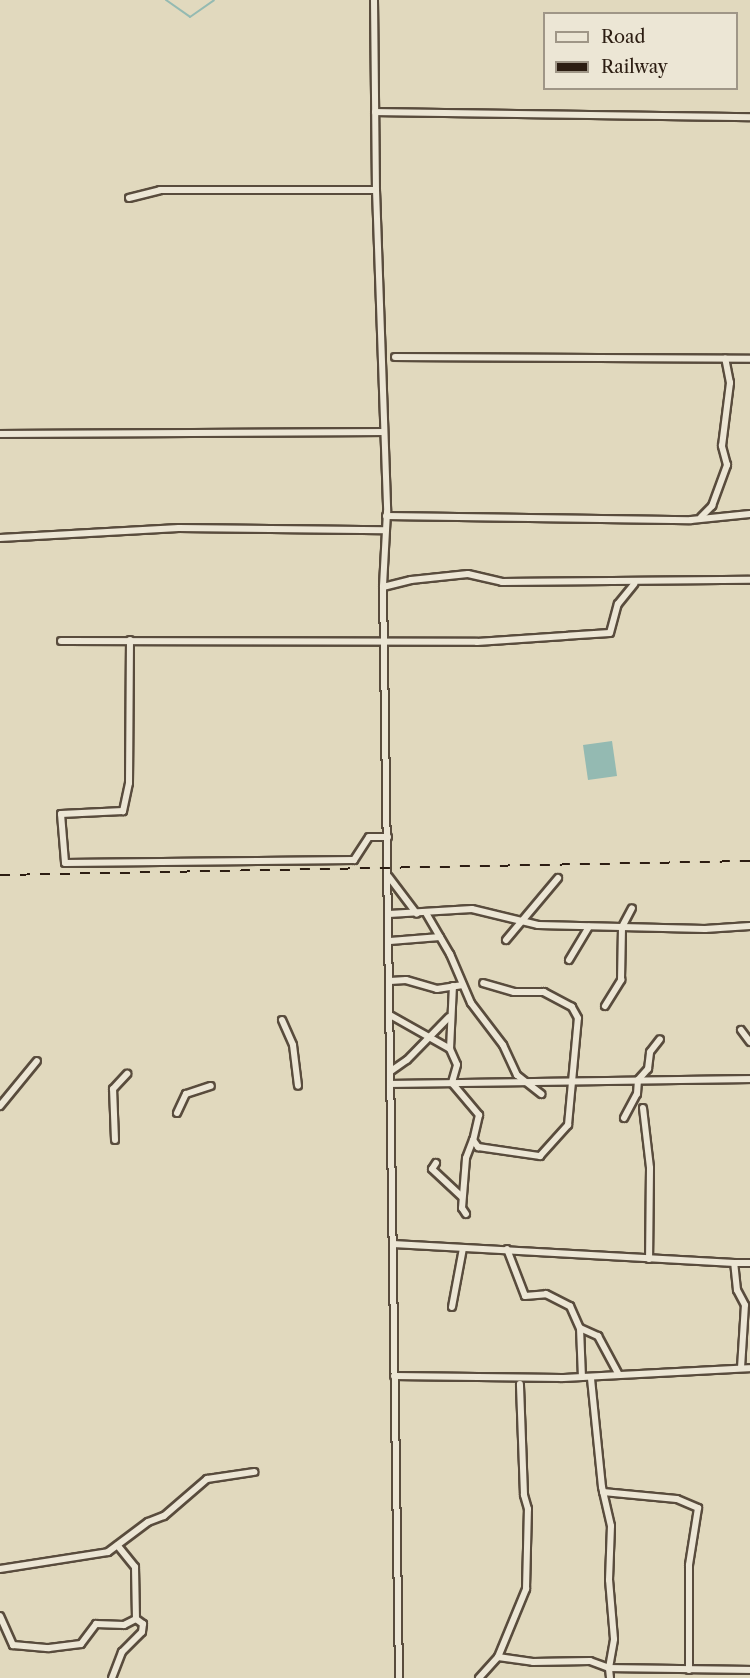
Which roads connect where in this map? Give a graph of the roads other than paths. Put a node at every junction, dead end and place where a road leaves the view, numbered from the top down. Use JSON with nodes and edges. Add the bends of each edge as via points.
{"nodes":[{"id":1,"x":374,"y":0,"type":"edge"},
{"id":2,"x":375,"y":112,"type":"junction"},
{"id":3,"x":750,"y":117,"type":"edge"},
{"id":4,"x":376,"y":190,"type":"junction"},
{"id":5,"x":129,"y":198,"type":"dead end"},
{"id":6,"x":395,"y":357,"type":"dead end"},
{"id":7,"x":725,"y":358,"type":"junction"},
{"id":8,"x":750,"y":359,"type":"edge"},
{"id":9,"x":384,"y":432,"type":"junction"},
{"id":10,"x":0,"y":434,"type":"edge"},
{"id":11,"x":750,"y":514,"type":"edge"},
{"id":12,"x":386,"y":516,"type":"junction"},
{"id":13,"x":700,"y":518,"type":"junction"},
{"id":14,"x":385,"y":530,"type":"junction"},
{"id":15,"x":0,"y":538,"type":"edge"},
{"id":16,"x":750,"y":580,"type":"edge"},
{"id":17,"x":634,"y":584,"type":"junction"},
{"id":18,"x":383,"y":587,"type":"junction"},
{"id":19,"x":384,"y":639,"type":"junction"},
{"id":20,"x":61,"y":640,"type":"dead end"},
{"id":21,"x":130,"y":640,"type":"junction"},
{"id":22,"x":388,"y":837,"type":"junction"},
{"id":23,"x":389,"y":877,"type":"junction"},
{"id":24,"x":558,"y":878,"type":"dead end"},
{"id":25,"x":632,"y":908,"type":"dead end"},
{"id":26,"x":389,"y":914,"type":"junction"},
{"id":27,"x":417,"y":914,"type":"junction"},
{"id":28,"x":426,"y":914,"type":"junction"},
{"id":29,"x":524,"y":921,"type":"junction"},
{"id":30,"x":750,"y":926,"type":"edge"},
{"id":31,"x":589,"y":927,"type":"junction"},
{"id":32,"x":622,"y":927,"type":"junction"},
{"id":33,"x":440,"y":937,"type":"junction"},
{"id":34,"x":506,"y":940,"type":"dead end"},
{"id":35,"x":390,"y":942,"type":"junction"},
{"id":36,"x":569,"y":960,"type":"dead end"},
{"id":37,"x":390,"y":981,"type":"junction"},
{"id":38,"x":483,"y":983,"type":"dead end"},
{"id":39,"x":463,"y":985,"type":"junction"},
{"id":40,"x":453,"y":986,"type":"junction"},
{"id":41,"x":605,"y":1006,"type":"dead end"},
{"id":42,"x":390,"y":1015,"type":"junction"},
{"id":43,"x":449,"y":1017,"type":"junction"},
{"id":44,"x":282,"y":1020,"type":"dead end"},
{"id":45,"x":741,"y":1030,"type":"dead end"},
{"id":46,"x":430,"y":1035,"type":"junction"},
{"id":47,"x":660,"y":1039,"type":"dead end"},
{"id":48,"x":750,"y":1042,"type":"edge"},
{"id":49,"x":450,"y":1049,"type":"junction"},
{"id":50,"x":37,"y":1061,"type":"dead end"},
{"id":51,"x":391,"y":1071,"type":"junction"},
{"id":52,"x":127,"y":1074,"type":"dead end"},
{"id":53,"x":750,"y":1079,"type":"edge"},
{"id":54,"x":638,"y":1080,"type":"junction"},
{"id":55,"x":571,"y":1082,"type":"junction"},
{"id":56,"x":452,"y":1083,"type":"junction"},
{"id":57,"x":523,"y":1083,"type":"junction"},
{"id":58,"x":391,"y":1084,"type":"junction"},
{"id":59,"x":211,"y":1086,"type":"dead end"},
{"id":60,"x":298,"y":1086,"type":"dead end"},
{"id":61,"x":541,"y":1094,"type":"dead end"},
{"id":62,"x":0,"y":1106,"type":"edge"},
{"id":63,"x":643,"y":1108,"type":"dead end"},
{"id":64,"x":177,"y":1113,"type":"dead end"},
{"id":65,"x":624,"y":1118,"type":"dead end"},
{"id":66,"x":115,"y":1140,"type":"dead end"},
{"id":67,"x":474,"y":1140,"type":"junction"},
{"id":68,"x":436,"y":1163,"type":"dead end"},
{"id":69,"x":462,"y":1197,"type":"junction"},
{"id":70,"x":466,"y":1214,"type":"dead end"},
{"id":71,"x":393,"y":1244,"type":"junction"},
{"id":72,"x":463,"y":1248,"type":"junction"},
{"id":73,"x":507,"y":1249,"type":"junction"},
{"id":74,"x":649,"y":1259,"type":"junction"},
{"id":75,"x":734,"y":1263,"type":"junction"},
{"id":76,"x":750,"y":1263,"type":"edge"},
{"id":77,"x":452,"y":1307,"type":"dead end"},
{"id":78,"x":580,"y":1328,"type":"junction"},
{"id":79,"x":741,"y":1368,"type":"junction"},
{"id":80,"x":750,"y":1368,"type":"edge"},
{"id":81,"x":619,"y":1375,"type":"junction"},
{"id":82,"x":394,"y":1376,"type":"junction"},
{"id":83,"x":582,"y":1377,"type":"junction"},
{"id":84,"x":591,"y":1379,"type":"dead end"},
{"id":85,"x":520,"y":1384,"type":"dead end"},
{"id":86,"x":254,"y":1472,"type":"dead end"},
{"id":87,"x":603,"y":1492,"type":"junction"},
{"id":88,"x":117,"y":1545,"type":"junction"},
{"id":89,"x":0,"y":1569,"type":"edge"},
{"id":90,"x":0,"y":1616,"type":"edge"},
{"id":91,"x":136,"y":1619,"type":"junction"},
{"id":92,"x":498,"y":1657,"type":"junction"},
{"id":93,"x":609,"y":1668,"type":"junction"},
{"id":94,"x":689,"y":1670,"type":"junction"},
{"id":95,"x":750,"y":1670,"type":"edge"},
{"id":96,"x":112,"y":1678,"type":"edge"},
{"id":97,"x":399,"y":1678,"type":"edge"},
{"id":98,"x":479,"y":1678,"type":"edge"},
{"id":99,"x":610,"y":1678,"type":"edge"}],
"edges":[{"from":1,"to":2,"type":"street"},
{"from":2,"to":3,"type":"street"},
{"from":2,"to":4,"type":"street"},
{"from":4,"to":5,"type":"street","via":[[160,190]]},
{"from":4,"to":9,"type":"street"},
{"from":6,"to":7,"type":"street"},
{"from":7,"to":8,"type":"street"},
{"from":7,"to":13,"type":"street","via":[[730,383],[723,446],[727,465],[712,506]]},
{"from":9,"to":10,"type":"street"},
{"from":9,"to":12,"type":"street"},
{"from":11,"to":13,"type":"street"},
{"from":12,"to":13,"type":"street"},
{"from":12,"to":14,"type":"street"},
{"from":14,"to":15,"type":"street","via":[[179,528]]},
{"from":14,"to":18,"type":"street"},
{"from":16,"to":17,"type":"street","via":[[655,580]]},
{"from":17,"to":18,"type":"street","via":[[502,582],[468,574]]},
{"from":17,"to":19,"type":"street","via":[[618,604],[610,633],[477,642]]},
{"from":18,"to":19,"type":"street"},
{"from":19,"to":21,"type":"street"},
{"from":19,"to":22,"type":"street"},
{"from":20,"to":21,"type":"street"},
{"from":21,"to":22,"type":"street","via":[[129,783],[123,811],[61,814],[65,863],[354,860],[369,837]]},
{"from":22,"to":23,"type":"street"},
{"from":23,"to":26,"type":"street"},
{"from":23,"to":27,"type":"street"},
{"from":24,"to":29,"type":"street"},
{"from":25,"to":32,"type":"street"},
{"from":26,"to":27,"type":"street"},
{"from":26,"to":35,"type":"street"},
{"from":27,"to":28,"type":"street"},
{"from":28,"to":29,"type":"street","via":[[471,909]]},
{"from":28,"to":33,"type":"street"},
{"from":29,"to":31,"type":"street"},
{"from":29,"to":34,"type":"street"},
{"from":30,"to":32,"type":"street"},
{"from":31,"to":32,"type":"street"},
{"from":31,"to":36,"type":"street"},
{"from":32,"to":41,"type":"street","via":[[621,980]]},
{"from":33,"to":35,"type":"street"},
{"from":33,"to":39,"type":"street"},
{"from":35,"to":37,"type":"street"},
{"from":37,"to":40,"type":"street","via":[[406,980],[437,989]]},
{"from":37,"to":42,"type":"street"},
{"from":38,"to":55,"type":"street","via":[[514,992],[544,992],[572,1007],[578,1018],[576,1064]]},
{"from":39,"to":40,"type":"street"},
{"from":39,"to":57,"type":"street"},
{"from":40,"to":43,"type":"street"},
{"from":42,"to":46,"type":"street"},
{"from":42,"to":51,"type":"street"},
{"from":43,"to":46,"type":"street"},
{"from":43,"to":49,"type":"street"},
{"from":44,"to":60,"type":"street","via":[[293,1045]]},
{"from":45,"to":48,"type":"street"},
{"from":46,"to":49,"type":"street"},
{"from":46,"to":51,"type":"street"},
{"from":47,"to":54,"type":"street","via":[[650,1052],[648,1069]]},
{"from":49,"to":56,"type":"street","via":[[457,1065]]},
{"from":50,"to":62,"type":"street"},
{"from":51,"to":58,"type":"street"},
{"from":52,"to":66,"type":"street","via":[[113,1089]]},
{"from":53,"to":54,"type":"street"},
{"from":54,"to":55,"type":"street"},
{"from":54,"to":65,"type":"street","via":[[637,1094]]},
{"from":55,"to":57,"type":"street"},
{"from":55,"to":67,"type":"street","via":[[568,1125],[540,1156],[478,1147]]},
{"from":56,"to":57,"type":"street"},
{"from":56,"to":58,"type":"street"},
{"from":56,"to":67,"type":"street","via":[[479,1116]]},
{"from":57,"to":61,"type":"street"},
{"from":58,"to":71,"type":"street"},
{"from":59,"to":64,"type":"street","via":[[186,1094]]},
{"from":63,"to":74,"type":"street","via":[[650,1168]]},
{"from":67,"to":69,"type":"street","via":[[466,1158]]},
{"from":68,"to":69,"type":"street","via":[[432,1169]]},
{"from":69,"to":70,"type":"street"},
{"from":71,"to":72,"type":"street"},
{"from":71,"to":82,"type":"street"},
{"from":72,"to":73,"type":"street"},
{"from":72,"to":77,"type":"street"},
{"from":73,"to":74,"type":"street"},
{"from":73,"to":78,"type":"street","via":[[525,1296],[546,1294],[559,1299],[570,1306]]},
{"from":74,"to":75,"type":"street"},
{"from":75,"to":76,"type":"street"},
{"from":75,"to":79,"type":"street","via":[[737,1290],[745,1305]]},
{"from":78,"to":81,"type":"street","via":[[598,1336]]},
{"from":78,"to":83,"type":"street"},
{"from":79,"to":80,"type":"street"},
{"from":79,"to":81,"type":"street"},
{"from":81,"to":83,"type":"street"},
{"from":82,"to":83,"type":"street"},
{"from":82,"to":97,"type":"street"},
{"from":84,"to":87,"type":"street"},
{"from":85,"to":92,"type":"street","via":[[528,1570],[526,1589]]},
{"from":86,"to":88,"type":"street","via":[[207,1479],[164,1516],[148,1522]]},
{"from":87,"to":93,"type":"street","via":[[611,1526],[609,1580],[614,1639]]},
{"from":87,"to":94,"type":"street","via":[[677,1499],[698,1508],[689,1565]]},
{"from":88,"to":89,"type":"street","via":[[108,1552],[70,1560]]},
{"from":88,"to":91,"type":"street","via":[[135,1567]]},
{"from":90,"to":91,"type":"street","via":[[12,1645],[49,1648],[81,1644],[96,1624],[124,1624]]},
{"from":91,"to":96,"type":"street","via":[[143,1624],[142,1632],[123,1652]]},
{"from":92,"to":93,"type":"street","via":[[533,1662],[590,1661]]},
{"from":92,"to":98,"type":"street"},
{"from":93,"to":94,"type":"street"},
{"from":93,"to":99,"type":"street"},
{"from":94,"to":95,"type":"street"}]}
